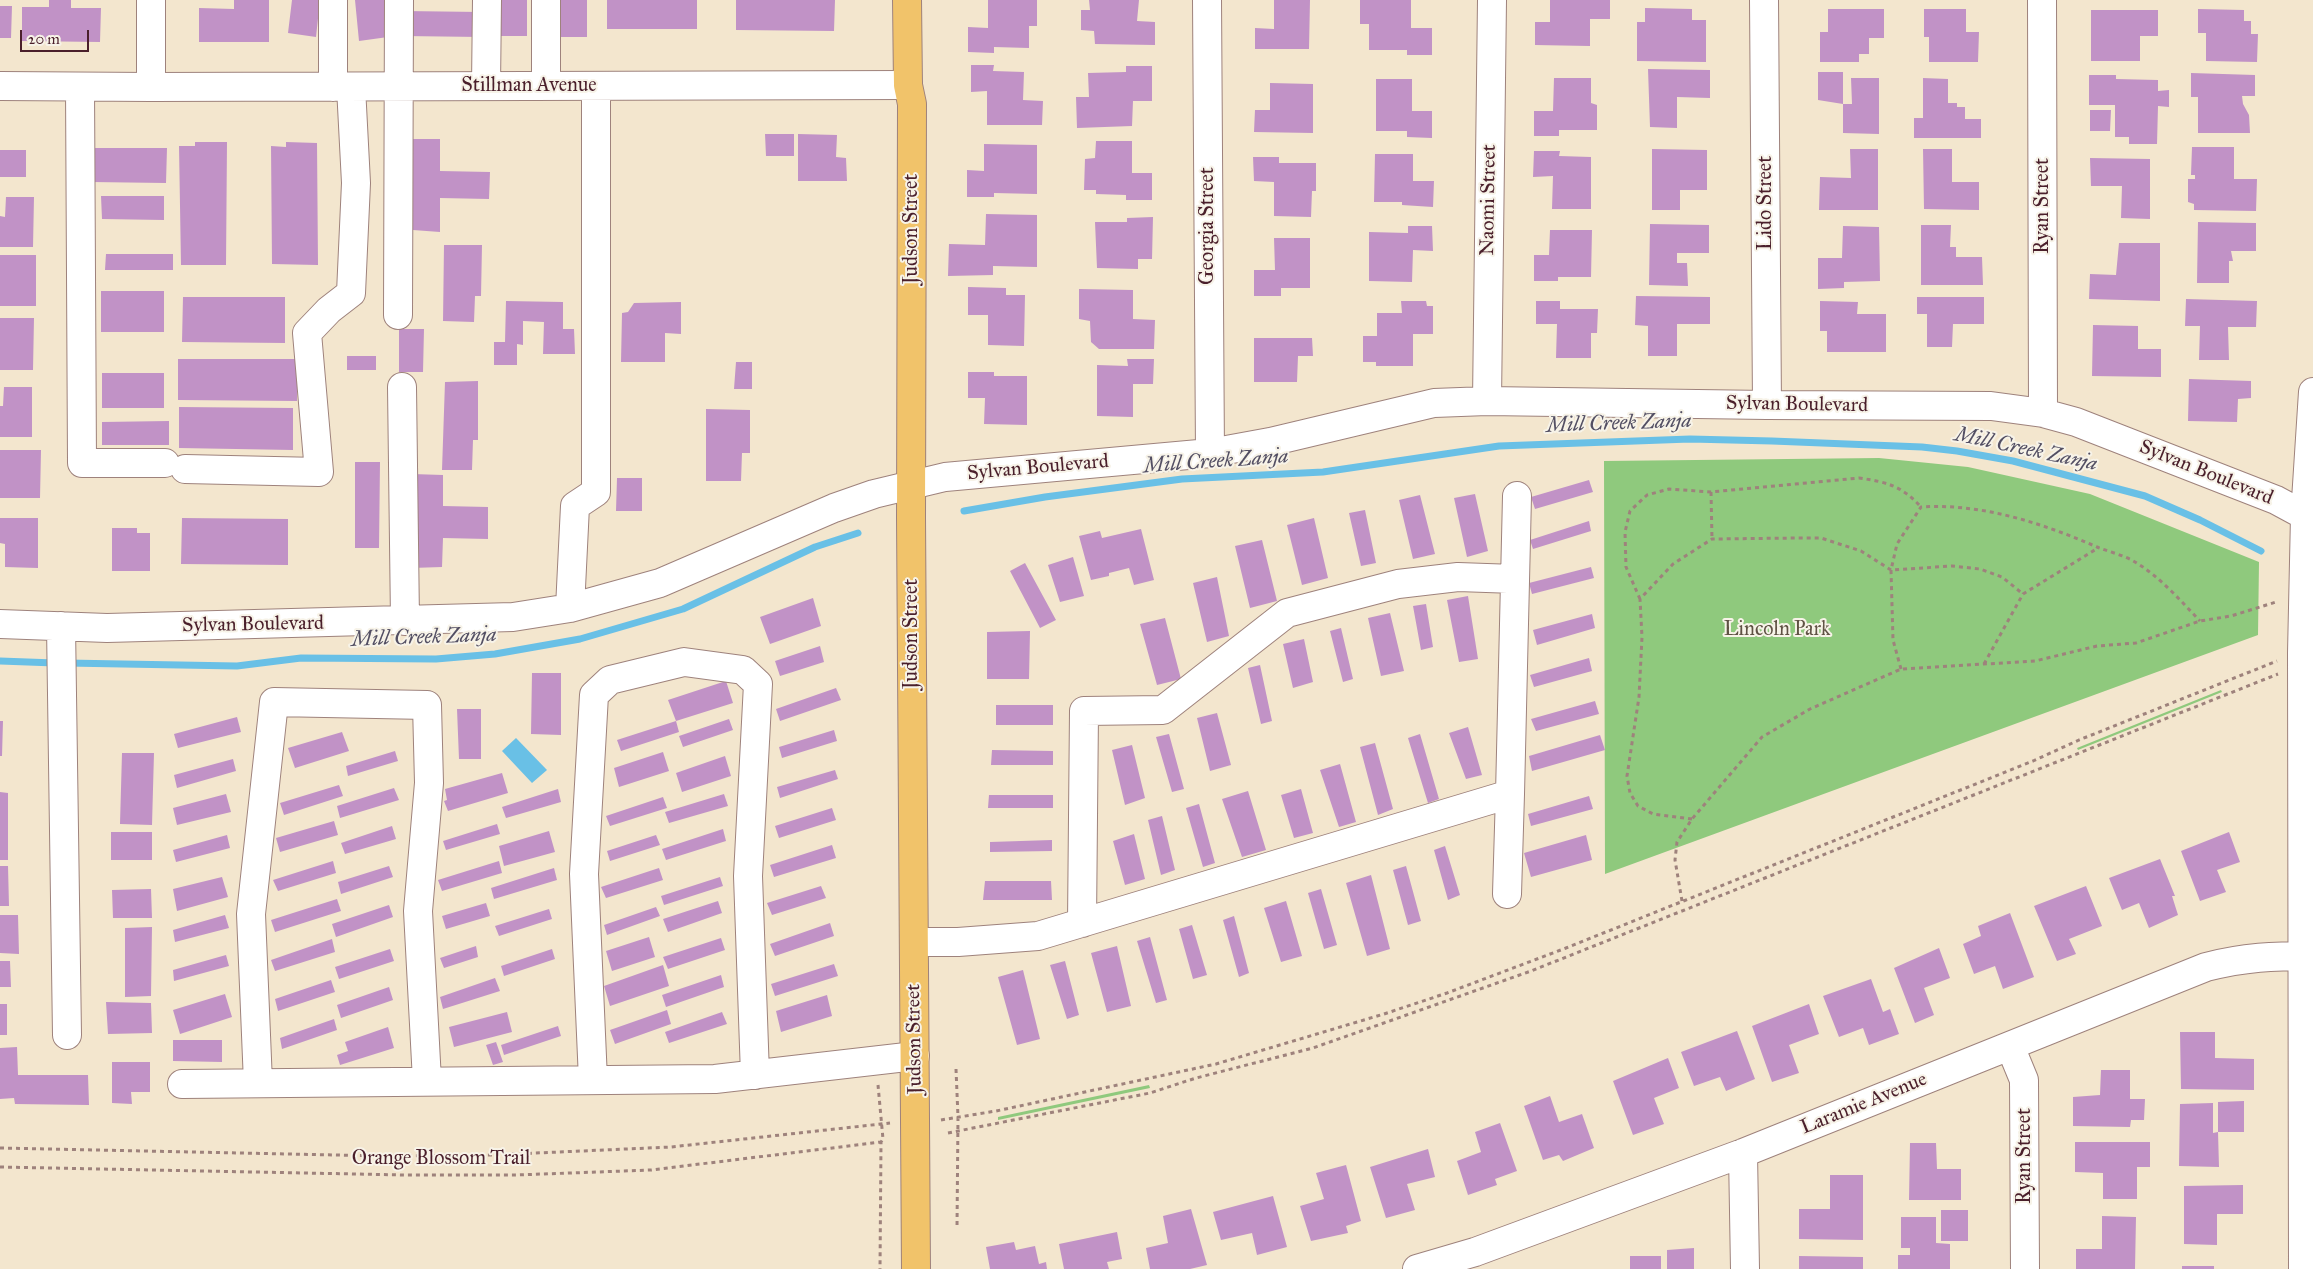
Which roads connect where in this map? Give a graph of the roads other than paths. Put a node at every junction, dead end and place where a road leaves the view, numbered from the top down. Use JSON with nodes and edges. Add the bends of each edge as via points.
{"nodes":[{"id":1,"x":151,"y":0,"type":"edge"},
{"id":2,"x":332,"y":0,"type":"edge"},
{"id":3,"x":399,"y":0,"type":"edge"},
{"id":4,"x":487,"y":0,"type":"edge"},
{"id":5,"x":546,"y":0,"type":"edge"},
{"id":6,"x":907,"y":0,"type":"edge"},
{"id":7,"x":1207,"y":0,"type":"edge"},
{"id":8,"x":1492,"y":0,"type":"edge"},
{"id":9,"x":1764,"y":0,"type":"edge"},
{"id":10,"x":2042,"y":0,"type":"edge"},
{"id":11,"x":908,"y":85,"type":"junction"},
{"id":12,"x":0,"y":86,"type":"edge"},
{"id":13,"x":80,"y":86,"type":"junction"},
{"id":14,"x":342,"y":86,"type":"junction"},
{"id":15,"x":398,"y":86,"type":"junction"},
{"id":16,"x":486,"y":86,"type":"junction"},
{"id":17,"x":546,"y":86,"type":"junction"},
{"id":18,"x":596,"y":86,"type":"junction"},
{"id":19,"x":151,"y":87,"type":"junction"},
{"id":20,"x":398,"y":315,"type":"dead end"},
{"id":21,"x":402,"y":387,"type":"dead end"},
{"id":22,"x":2313,"y":392,"type":"edge"},
{"id":23,"x":1487,"y":401,"type":"junction"},
{"id":24,"x":1767,"y":405,"type":"junction"},
{"id":25,"x":2043,"y":413,"type":"junction"},
{"id":26,"x":1210,"y":453,"type":"junction"},
{"id":27,"x":911,"y":485,"type":"junction"},
{"id":28,"x":1517,"y":496,"type":"dead end"},
{"id":29,"x":2309,"y":518,"type":"edge"},
{"id":30,"x":1515,"y":579,"type":"junction"},
{"id":31,"x":570,"y":608,"type":"junction"},
{"id":32,"x":405,"y":621,"type":"junction"},
{"id":33,"x":0,"y":624,"type":"edge"},
{"id":34,"x":62,"y":650,"type":"junction"},
{"id":35,"x":1510,"y":794,"type":"junction"},
{"id":36,"x":1507,"y":894,"type":"dead end"},
{"id":37,"x":1082,"y":923,"type":"junction"},
{"id":38,"x":914,"y":942,"type":"junction"},
{"id":39,"x":2308,"y":956,"type":"edge"},
{"id":40,"x":66,"y":1035,"type":"dead end"},
{"id":41,"x":2010,"y":1046,"type":"junction"},
{"id":42,"x":915,"y":1056,"type":"junction"},
{"id":43,"x":755,"y":1075,"type":"junction"},
{"id":44,"x":593,"y":1080,"type":"junction"},
{"id":45,"x":427,"y":1082,"type":"junction"},
{"id":46,"x":258,"y":1083,"type":"junction"},
{"id":47,"x":182,"y":1084,"type":"dead end"},
{"id":48,"x":1743,"y":1153,"type":"junction"},
{"id":49,"x":2308,"y":1241,"type":"edge"},
{"id":50,"x":1475,"y":1261,"type":"edge"},
{"id":51,"x":916,"y":1269,"type":"edge"},
{"id":52,"x":1417,"y":1269,"type":"edge"},
{"id":53,"x":1744,"y":1269,"type":"edge"},
{"id":54,"x":2025,"y":1269,"type":"edge"},
{"id":55,"x":2303,"y":1269,"type":"edge"}],
"edges":[{"from":1,"to":19,"type":"street"},
{"from":2,"to":14,"type":"street"},
{"from":3,"to":15,"type":"street"},
{"from":4,"to":16,"type":"street"},
{"from":5,"to":17,"type":"street"},
{"from":6,"to":11,"type":"main road","name":"Judson Street"},
{"from":7,"to":26,"type":"street","name":"Georgia Street"},
{"from":8,"to":23,"type":"street","name":"Naomi Street"},
{"from":9,"to":24,"type":"street","name":"Lido Street"},
{"from":10,"to":25,"type":"street","name":"Ryan Street"},
{"from":11,"to":18,"type":"street","name":"Stillman Avenue"},
{"from":11,"to":27,"type":"main road","name":"Judson Street","via":[[912,104]]},
{"from":12,"to":13,"type":"street","name":"Stillman Avenue"},
{"from":13,"to":14,"type":"street","via":[[82,463],[319,472],[307,333],[351,293],[356,183]]},
{"from":13,"to":19,"type":"street","name":"Stillman Avenue"},
{"from":14,"to":15,"type":"street","name":"Stillman Avenue"},
{"from":14,"to":19,"type":"street","name":"Stillman Avenue"},
{"from":15,"to":16,"type":"street","name":"Stillman Avenue"},
{"from":15,"to":20,"type":"street"},
{"from":16,"to":17,"type":"street","name":"Stillman Avenue"},
{"from":17,"to":18,"type":"street","name":"Stillman Avenue"},
{"from":18,"to":31,"type":"street","via":[[596,492],[575,506]]},
{"from":21,"to":32,"type":"street"},
{"from":22,"to":29,"type":"street"},
{"from":23,"to":24,"type":"street","name":"Sylvan Boulevard"},
{"from":23,"to":26,"type":"street","name":"Sylvan Boulevard","via":[[1434,404]]},
{"from":24,"to":25,"type":"street","name":"Sylvan Boulevard","via":[[1991,406]]},
{"from":25,"to":29,"type":"street","name":"Sylvan Boulevard","via":[[2076,422],[2276,500]]},
{"from":26,"to":27,"type":"street","name":"Sylvan Boulevard","via":[[945,477]]},
{"from":27,"to":31,"type":"street","name":"Sylvan Boulevard","via":[[834,508],[660,583]]},
{"from":27,"to":38,"type":"main road","name":"Judson Street"},
{"from":28,"to":30,"type":"street"},
{"from":29,"to":39,"type":"street","via":[[2302,653]]},
{"from":30,"to":35,"type":"street"},
{"from":30,"to":37,"type":"street","via":[[1458,577],[1398,584],[1287,613],[1164,710],[1084,711]]},
{"from":31,"to":32,"type":"street","name":"Sylvan Boulevard","via":[[513,617]]},
{"from":32,"to":34,"type":"street","name":"Sylvan Boulevard","via":[[107,628]]},
{"from":33,"to":34,"type":"street","name":"Sylvan Boulevard"},
{"from":34,"to":40,"type":"street"},
{"from":35,"to":36,"type":"street"},
{"from":35,"to":37,"type":"street"},
{"from":37,"to":38,"type":"street","via":[[1038,936]]},
{"from":38,"to":42,"type":"main road","name":"Judson Street"},
{"from":39,"to":41,"type":"street","name":"Laramie Avenue","via":[[2242,958],[2206,967]]},
{"from":39,"to":49,"type":"street"},
{"from":41,"to":48,"type":"street","name":"Laramie Avenue"},
{"from":41,"to":54,"type":"street","name":"Ryan Street","via":[[2024,1080]]},
{"from":42,"to":43,"type":"street"},
{"from":42,"to":51,"type":"main road","name":"Judson Street"},
{"from":43,"to":44,"type":"street","via":[[715,1079]]},
{"from":43,"to":44,"type":"street","via":[[748,876],[758,684],[743,670],[684,662],[610,680],[594,695],[584,874]]},
{"from":44,"to":45,"type":"street"},
{"from":45,"to":46,"type":"street"},
{"from":45,"to":46,"type":"street","via":[[418,911],[429,783],[427,705],[274,702],[251,914]]},
{"from":46,"to":47,"type":"street"},
{"from":48,"to":50,"type":"street","name":"Laramie Avenue"},
{"from":48,"to":53,"type":"street"},
{"from":49,"to":55,"type":"street"},
{"from":50,"to":52,"type":"street","name":"Laramie Avenue"}]}
